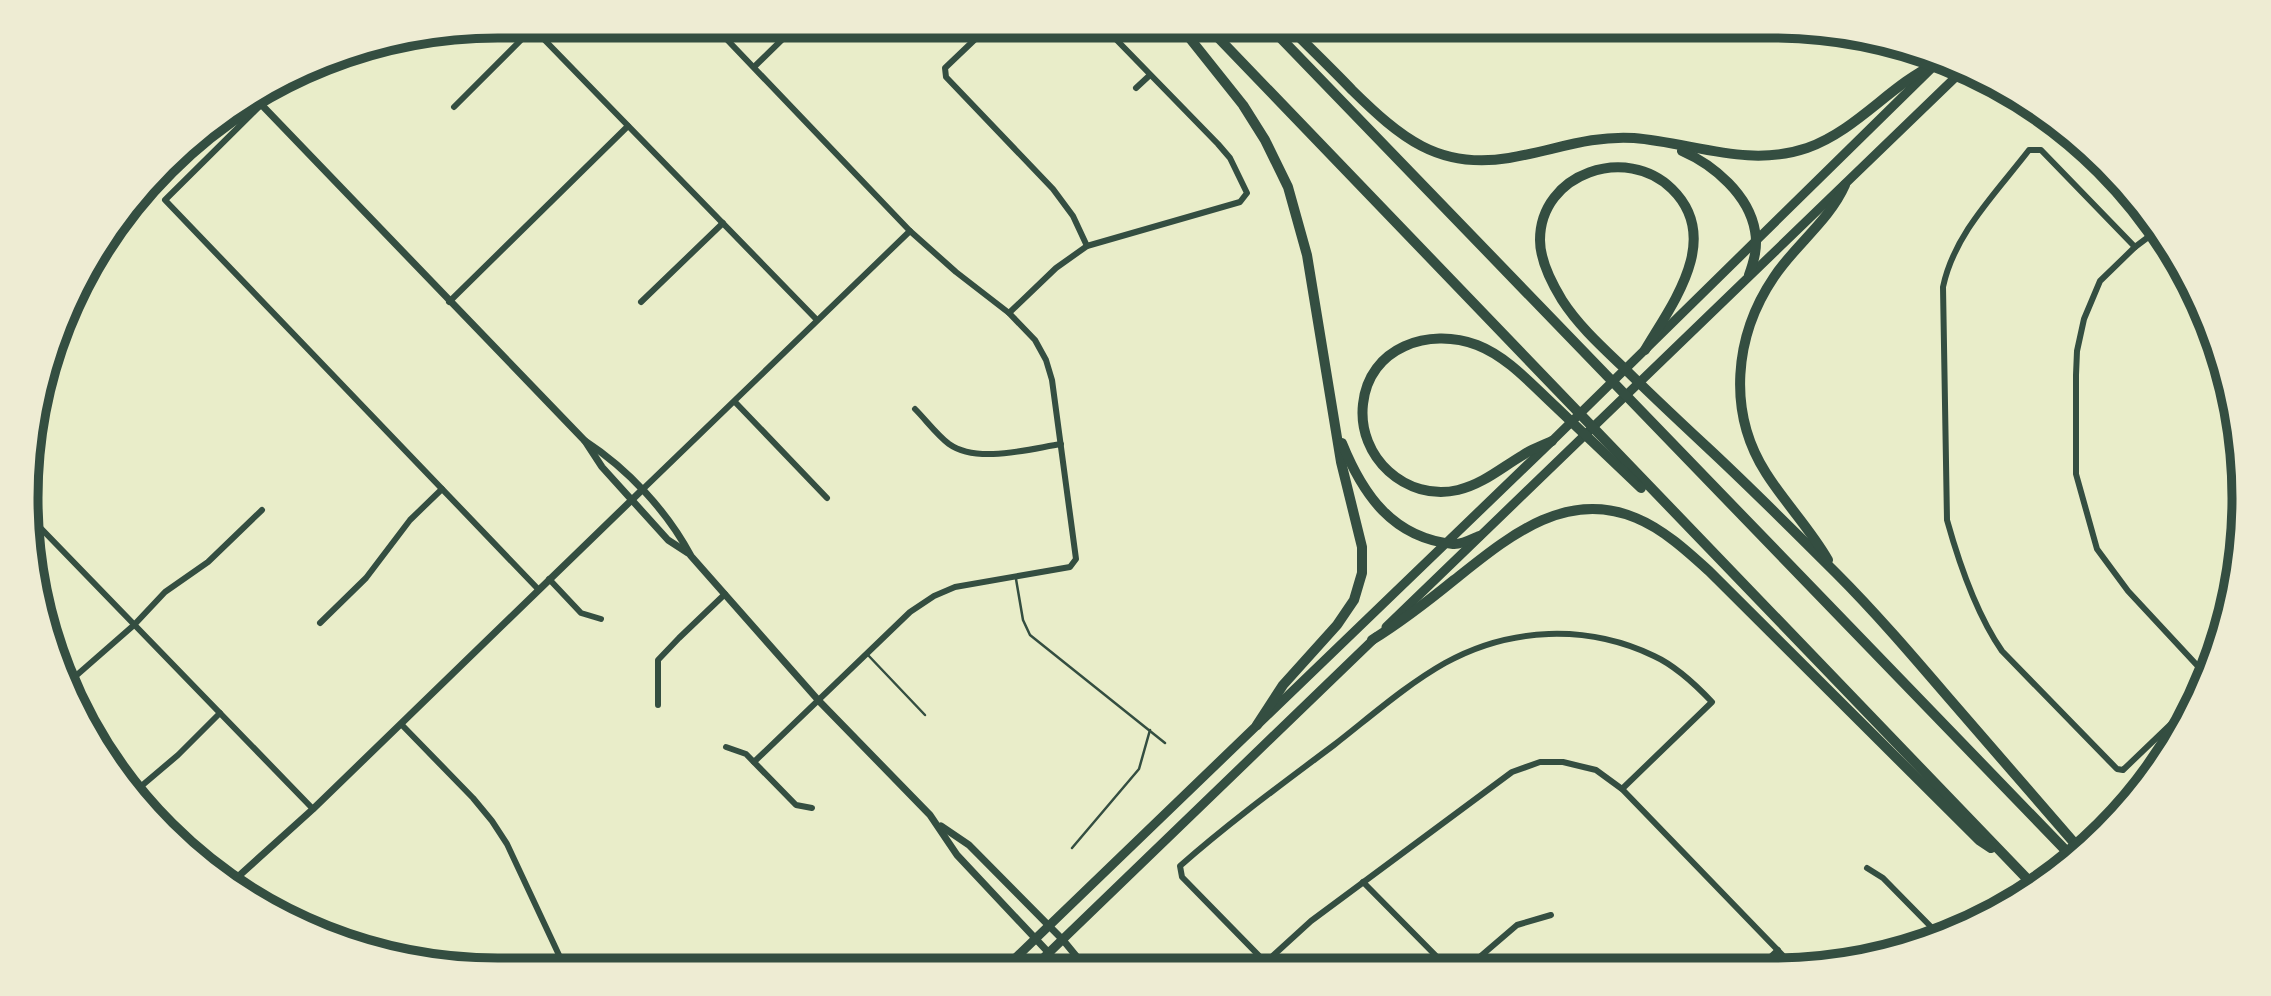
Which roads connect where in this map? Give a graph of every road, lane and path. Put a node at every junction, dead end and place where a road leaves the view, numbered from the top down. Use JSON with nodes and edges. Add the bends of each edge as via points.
{"nodes":[{"id":1,"x":521,"y":38,"type":"edge"},
{"id":2,"x":543,"y":38,"type":"edge"},
{"id":3,"x":726,"y":38,"type":"edge"},
{"id":4,"x":784,"y":38,"type":"edge"},
{"id":5,"x":976,"y":38,"type":"edge"},
{"id":6,"x":1115,"y":38,"type":"edge"},
{"id":7,"x":1190,"y":38,"type":"edge"},
{"id":8,"x":1220,"y":38,"type":"edge"},
{"id":9,"x":1281,"y":38,"type":"edge"},
{"id":10,"x":1300,"y":38,"type":"edge"},
{"id":11,"x":1929,"y":66,"type":"edge"},
{"id":12,"x":754,"y":67,"type":"junction"},
{"id":13,"x":1932,"y":67,"type":"edge"},
{"id":14,"x":1150,"y":75,"type":"junction"},
{"id":15,"x":1956,"y":77,"type":"edge"},
{"id":16,"x":1136,"y":88,"type":"dead end"},
{"id":17,"x":261,"y":104,"type":"edge"},
{"id":18,"x":260,"y":105,"type":"edge"},
{"id":19,"x":454,"y":107,"type":"dead end"},
{"id":20,"x":628,"y":126,"type":"junction"},
{"id":21,"x":1664,"y":143,"type":"junction"},
{"id":22,"x":1845,"y":185,"type":"junction"},
{"id":23,"x":723,"y":223,"type":"junction"},
{"id":24,"x":910,"y":231,"type":"junction"},
{"id":25,"x":2150,"y":236,"type":"edge"},
{"id":26,"x":1756,"y":242,"type":"junction"},
{"id":27,"x":1087,"y":246,"type":"junction"},
{"id":28,"x":2135,"y":247,"type":"junction"},
{"id":29,"x":1749,"y":275,"type":"junction"},
{"id":30,"x":449,"y":302,"type":"junction"},
{"id":31,"x":641,"y":302,"type":"dead end"},
{"id":32,"x":1009,"y":313,"type":"junction"},
{"id":33,"x":817,"y":320,"type":"junction"},
{"id":34,"x":1645,"y":350,"type":"junction"},
{"id":35,"x":735,"y":402,"type":"junction"},
{"id":36,"x":915,"y":409,"type":"dead end"},
{"id":37,"x":1336,"y":427,"type":"junction"},
{"id":38,"x":585,"y":441,"type":"junction"},
{"id":39,"x":1552,"y":441,"type":"junction"},
{"id":40,"x":1061,"y":444,"type":"junction"},
{"id":41,"x":442,"y":489,"type":"junction"},
{"id":42,"x":642,"y":490,"type":"junction"},
{"id":43,"x":827,"y":498,"type":"dead end"},
{"id":44,"x":632,"y":499,"type":"junction"},
{"id":45,"x":262,"y":510,"type":"dead end"},
{"id":46,"x":39,"y":526,"type":"edge"},
{"id":47,"x":1479,"y":536,"type":"junction"},
{"id":48,"x":1448,"y":542,"type":"junction"},
{"id":49,"x":691,"y":556,"type":"junction"},
{"id":50,"x":1835,"y":572,"type":"junction"},
{"id":51,"x":1016,"y":577,"type":"junction"},
{"id":52,"x":549,"y":579,"type":"junction"},
{"id":53,"x":1740,"y":580,"type":"junction"},
{"id":54,"x":538,"y":589,"type":"junction"},
{"id":55,"x":725,"y":594,"type":"junction"},
{"id":56,"x":601,"y":619,"type":"dead end"},
{"id":57,"x":320,"y":623,"type":"dead end"},
{"id":58,"x":134,"y":625,"type":"junction"},
{"id":59,"x":1372,"y":640,"type":"junction"},
{"id":60,"x":867,"y":653,"type":"junction"},
{"id":61,"x":2200,"y":668,"type":"edge"},
{"id":62,"x":74,"y":677,"type":"edge"},
{"id":63,"x":819,"y":701,"type":"junction"},
{"id":64,"x":658,"y":705,"type":"dead end"},
{"id":65,"x":220,"y":713,"type":"junction"},
{"id":66,"x":925,"y":715,"type":"dead end"},
{"id":67,"x":2175,"y":720,"type":"edge"},
{"id":68,"x":401,"y":724,"type":"junction"},
{"id":69,"x":1257,"y":725,"type":"junction"},
{"id":70,"x":1150,"y":730,"type":"junction"},
{"id":71,"x":1165,"y":743,"type":"dead end"},
{"id":72,"x":726,"y":747,"type":"dead end"},
{"id":73,"x":754,"y":762,"type":"junction"},
{"id":74,"x":141,"y":787,"type":"edge"},
{"id":75,"x":1622,"y":789,"type":"junction"},
{"id":76,"x":812,"y":808,"type":"dead end"},
{"id":77,"x":313,"y":810,"type":"junction"},
{"id":78,"x":937,"y":824,"type":"junction"},
{"id":79,"x":2075,"y":844,"type":"edge"},
{"id":80,"x":1072,"y":848,"type":"dead end"},
{"id":81,"x":2067,"y":851,"type":"edge"},
{"id":82,"x":2011,"y":862,"type":"junction"},
{"id":83,"x":1867,"y":868,"type":"dead end"},
{"id":84,"x":238,"y":877,"type":"edge"},
{"id":85,"x":2028,"y":880,"type":"edge"},
{"id":86,"x":1363,"y":882,"type":"junction"},
{"id":87,"x":1551,"y":915,"type":"dead end"},
{"id":88,"x":1049,"y":926,"type":"junction"},
{"id":89,"x":1933,"y":929,"type":"edge"},
{"id":90,"x":1036,"y":939,"type":"junction"},
{"id":91,"x":1063,"y":940,"type":"junction"},
{"id":92,"x":1778,"y":950,"type":"junction"},
{"id":93,"x":1049,"y":953,"type":"junction"},
{"id":94,"x":560,"y":958,"type":"edge"},
{"id":95,"x":1016,"y":958,"type":"edge"},
{"id":96,"x":1044,"y":958,"type":"edge"},
{"id":97,"x":1054,"y":958,"type":"edge"},
{"id":98,"x":1078,"y":958,"type":"edge"},
{"id":99,"x":1261,"y":958,"type":"edge"},
{"id":100,"x":1275,"y":958,"type":"edge"},
{"id":101,"x":1438,"y":958,"type":"edge"},
{"id":102,"x":1478,"y":958,"type":"edge"},
{"id":103,"x":1770,"y":958,"type":"edge"},
{"id":104,"x":1785,"y":958,"type":"edge"}],
"edges":[{"from":1,"to":19,"type":"street"},
{"from":2,"to":20,"type":"street"},
{"from":3,"to":12,"type":"street"},
{"from":4,"to":12,"type":"street"},
{"from":5,"to":27,"type":"street","via":[[945,68],[946,77],[1053,189]]},
{"from":6,"to":14,"type":"street"},
{"from":7,"to":37,"type":"highway","via":[[1243,105],[1288,187],[1310,269]]},
{"from":8,"to":53,"type":"highway"},
{"from":9,"to":81,"type":"highway"},
{"from":10,"to":21,"type":"highway","via":[[1384,120],[1420,147],[1447,157],[1500,160],[1606,138]]},
{"from":11,"to":21,"type":"highway","via":[[1839,133],[1791,153],[1746,157]]},
{"from":12,"to":24,"type":"street"},
{"from":13,"to":26,"type":"main road"},
{"from":14,"to":16,"type":"street"},
{"from":14,"to":27,"type":"street","via":[[1230,158],[1247,193],[1240,202]]},
{"from":15,"to":22,"type":"main road"},
{"from":17,"to":30,"type":"street"},
{"from":18,"to":41,"type":"street","via":[[164,200]]},
{"from":20,"to":23,"type":"street"},
{"from":20,"to":30,"type":"street"},
{"from":21,"to":26,"type":"highway","via":[[1705,162],[1727,181],[1751,219]]},
{"from":22,"to":29,"type":"main road"},
{"from":22,"to":50,"type":"highway","via":[[1836,205],[1786,261],[1756,305],[1739,372],[1745,425],[1756,456]]},
{"from":23,"to":31,"type":"street"},
{"from":23,"to":33,"type":"street"},
{"from":24,"to":32,"type":"street"},
{"from":24,"to":33,"type":"street"},
{"from":25,"to":28,"type":"street"},
{"from":26,"to":29,"type":"highway"},
{"from":26,"to":34,"type":"main road"},
{"from":27,"to":32,"type":"street","via":[[1056,268]]},
{"from":28,"to":61,"type":"street","via":[[2100,281],[2084,319],[2077,351],[2076,474],[2097,549],[2128,591]]},
{"from":28,"to":67,"type":"street","via":[[2042,150],[2029,150],[1964,234],[1948,264],[1943,287],[1947,520],[1988,631],[2117,769],[2123,770]]},
{"from":29,"to":47,"type":"main road"},
{"from":30,"to":38,"type":"street"},
{"from":32,"to":40,"type":"street","via":[[1035,340],[1046,360]]},
{"from":33,"to":35,"type":"street"},
{"from":34,"to":39,"type":"main road"},
{"from":34,"to":50,"type":"highway","via":[[1688,273],[1693,248],[1689,217],[1675,191],[1649,173],[1624,166],[1583,174],[1553,201],[1540,239],[1549,277],[1564,303],[1605,350]]},
{"from":35,"to":42,"type":"street"},
{"from":35,"to":43,"type":"street"},
{"from":36,"to":40,"type":"street","via":[[949,444],[968,453],[997,454]]},
{"from":37,"to":48,"type":"highway","via":[[1357,477],[1385,514],[1426,539]]},
{"from":37,"to":69,"type":"highway","via":[[1362,547],[1359,586],[1345,614],[1283,685]]},
{"from":38,"to":42,"type":"street","via":[[611,458]]},
{"from":38,"to":44,"type":"street"},
{"from":39,"to":48,"type":"main road"},
{"from":39,"to":53,"type":"highway","via":[[1468,487],[1444,492],[1415,488],[1386,470],[1368,442],[1363,418],[1366,390],[1386,359],[1420,339],[1449,338],[1487,349],[1513,366]]},
{"from":40,"to":51,"type":"street","via":[[1076,559],[1070,568]]},
{"from":41,"to":54,"type":"street"},
{"from":41,"to":57,"type":"street","via":[[410,520],[366,578]]},
{"from":42,"to":44,"type":"street"},
{"from":42,"to":49,"type":"street","via":[[678,531]]},
{"from":44,"to":49,"type":"street","via":[[668,540]]},
{"from":44,"to":52,"type":"street"},
{"from":45,"to":58,"type":"street","via":[[208,562],[165,592]]},
{"from":46,"to":58,"type":"street"},
{"from":47,"to":48,"type":"highway"},
{"from":47,"to":59,"type":"main road"},
{"from":48,"to":69,"type":"main road"},
{"from":49,"to":55,"type":"street"},
{"from":50,"to":79,"type":"highway"},
{"from":51,"to":60,"type":"street","via":[[955,587],[934,596]]},
{"from":51,"to":70,"type":"lane","via":[[1030,635]]},
{"from":52,"to":54,"type":"street"},
{"from":52,"to":56,"type":"street","via":[[581,613]]},
{"from":53,"to":82,"type":"highway"},
{"from":54,"to":68,"type":"street"},
{"from":55,"to":63,"type":"street"},
{"from":55,"to":64,"type":"street","via":[[658,660]]},
{"from":58,"to":62,"type":"street"},
{"from":58,"to":65,"type":"street"},
{"from":59,"to":82,"type":"highway","via":[[1531,525],[1575,510],[1635,517],[1667,536],[1709,571],[1979,840]]},
{"from":59,"to":91,"type":"main road"},
{"from":60,"to":63,"type":"street"},
{"from":60,"to":66,"type":"lane"},
{"from":63,"to":73,"type":"street"},
{"from":63,"to":78,"type":"street"},
{"from":65,"to":74,"type":"street"},
{"from":65,"to":77,"type":"street"},
{"from":68,"to":77,"type":"street"},
{"from":68,"to":94,"type":"street","via":[[492,821]]},
{"from":69,"to":88,"type":"main road"},
{"from":70,"to":71,"type":"lane"},
{"from":70,"to":80,"type":"lane","via":[[1139,769]]},
{"from":72,"to":73,"type":"street"},
{"from":73,"to":76,"type":"street","via":[[796,805]]},
{"from":75,"to":86,"type":"street","via":[[1596,770],[1563,762],[1540,762],[1512,772]]},
{"from":75,"to":92,"type":"street"},
{"from":75,"to":99,"type":"street","via":[[1712,702],[1690,680],[1655,656],[1613,641],[1572,634],[1527,634],[1488,644],[1446,663],[1223,828],[1180,866],[1182,877]]},
{"from":77,"to":84,"type":"street"},
{"from":78,"to":88,"type":"street","via":[[970,845]]},
{"from":78,"to":90,"type":"street","via":[[957,855]]},
{"from":82,"to":85,"type":"highway"},
{"from":83,"to":89,"type":"street","via":[[1884,878]]},
{"from":86,"to":100,"type":"street","via":[[1311,921]]},
{"from":86,"to":101,"type":"street"},
{"from":87,"to":102,"type":"street","via":[[1517,925]]},
{"from":88,"to":90,"type":"main road"},
{"from":88,"to":91,"type":"street"},
{"from":90,"to":93,"type":"street"},
{"from":90,"to":95,"type":"main road"},
{"from":91,"to":93,"type":"main road"},
{"from":91,"to":98,"type":"street"},
{"from":92,"to":103,"type":"street"},
{"from":92,"to":104,"type":"street"},
{"from":93,"to":96,"type":"main road"},
{"from":93,"to":97,"type":"street"}]}
